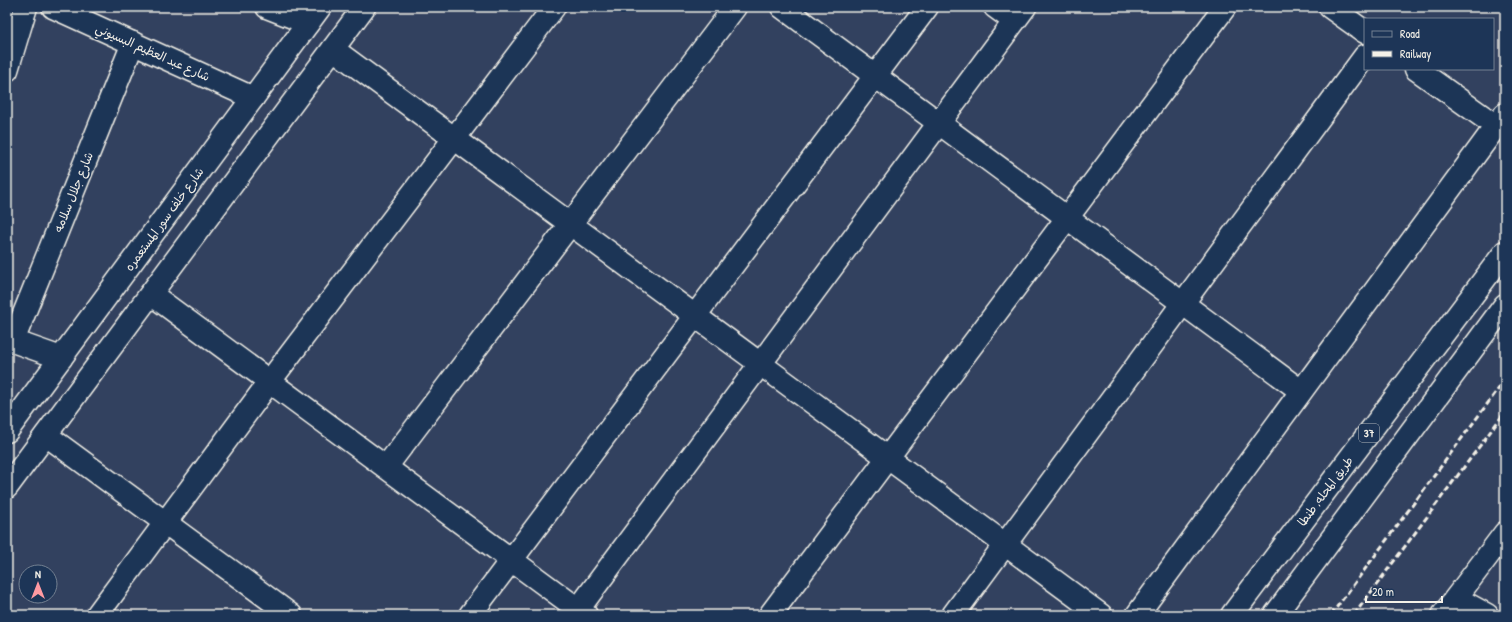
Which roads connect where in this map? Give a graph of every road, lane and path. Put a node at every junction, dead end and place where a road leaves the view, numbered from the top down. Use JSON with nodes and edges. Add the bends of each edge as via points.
{"nodes":[{"id":1,"x":26,"y":7,"type":"edge"},
{"id":2,"x":53,"y":7,"type":"edge"},
{"id":3,"x":268,"y":7,"type":"edge"},
{"id":4,"x":364,"y":7,"type":"edge"},
{"id":5,"x":554,"y":7,"type":"edge"},
{"id":6,"x":735,"y":7,"type":"edge"},
{"id":7,"x":782,"y":7,"type":"edge"},
{"id":8,"x":927,"y":7,"type":"edge"},
{"id":9,"x":995,"y":7,"type":"edge"},
{"id":10,"x":1225,"y":7,"type":"edge"},
{"id":11,"x":1330,"y":7,"type":"edge"},
{"id":12,"x":1019,"y":14,"type":"edge"},
{"id":13,"x":314,"y":15,"type":"edge"},
{"id":14,"x":1364,"y":31,"type":"edge"},
{"id":15,"x":133,"y":43,"type":"junction"},
{"id":16,"x":333,"y":49,"type":"junction"},
{"id":17,"x":1364,"y":57,"type":"edge"},
{"id":18,"x":7,"y":70,"type":"edge"},
{"id":19,"x":1418,"y":70,"type":"edge"},
{"id":20,"x":875,"y":76,"type":"junction"},
{"id":21,"x":253,"y":98,"type":"junction"},
{"id":22,"x":1501,"y":120,"type":"edge"},
{"id":23,"x":939,"y":123,"type":"junction"},
{"id":24,"x":454,"y":139,"type":"junction"},
{"id":25,"x":1067,"y":218,"type":"junction"},
{"id":26,"x":570,"y":224,"type":"junction"},
{"id":27,"x":1505,"y":252,"type":"edge"},
{"id":28,"x":151,"y":294,"type":"junction"},
{"id":29,"x":1183,"y":303,"type":"junction"},
{"id":30,"x":1505,"y":305,"type":"edge"},
{"id":31,"x":694,"y":316,"type":"junction"},
{"id":32,"x":10,"y":340,"type":"edge"},
{"id":33,"x":61,"y":358,"type":"junction"},
{"id":34,"x":760,"y":364,"type":"junction"},
{"id":35,"x":270,"y":381,"type":"junction"},
{"id":36,"x":1301,"y":391,"type":"junction"},
{"id":37,"x":7,"y":430,"type":"edge"},
{"id":38,"x":46,"y":434,"type":"junction"},
{"id":39,"x":888,"y":458,"type":"junction"},
{"id":40,"x":386,"y":467,"type":"junction"},
{"id":41,"x":7,"y":487,"type":"edge"},
{"id":42,"x":165,"y":522,"type":"junction"},
{"id":43,"x":1505,"y":533,"type":"edge"},
{"id":44,"x":1005,"y":544,"type":"junction"},
{"id":45,"x":511,"y":560,"type":"junction"},
{"id":46,"x":1450,"y":607,"type":"edge"},
{"id":47,"x":580,"y":613,"type":"edge"},
{"id":48,"x":286,"y":614,"type":"edge"},
{"id":49,"x":96,"y":615,"type":"edge"},
{"id":50,"x":470,"y":615,"type":"edge"},
{"id":51,"x":770,"y":615,"type":"edge"},
{"id":52,"x":953,"y":615,"type":"edge"},
{"id":53,"x":1101,"y":615,"type":"edge"},
{"id":54,"x":1137,"y":615,"type":"edge"},
{"id":55,"x":1232,"y":615,"type":"edge"},
{"id":56,"x":1275,"y":615,"type":"edge"},
{"id":57,"x":1487,"y":615,"type":"edge"}],
"edges":[{"from":1,"to":18,"type":"street"},
{"from":2,"to":15,"type":"street","name":"شارع عبد العظيم البسيوني"},
{"from":3,"to":13,"type":"street"},
{"from":4,"to":16,"type":"street"},
{"from":5,"to":24,"type":"street"},
{"from":6,"to":26,"type":"street"},
{"from":7,"to":20,"type":"street"},
{"from":8,"to":20,"type":"street"},
{"from":9,"to":12,"type":"street"},
{"from":10,"to":25,"type":"street"},
{"from":11,"to":14,"type":"street"},
{"from":12,"to":23,"type":"street"},
{"from":13,"to":21,"type":"street","name":"شارع خلف سور المستعمره"},
{"from":15,"to":21,"type":"street","name":"شارع عبد العظيم البسيوني"},
{"from":15,"to":32,"type":"street","name":"شارع جلال سلامه"},
{"from":16,"to":24,"type":"street"},
{"from":16,"to":28,"type":"street"},
{"from":17,"to":29,"type":"street"},
{"from":19,"to":22,"type":"street"},
{"from":20,"to":23,"type":"street"},
{"from":20,"to":31,"type":"street"},
{"from":21,"to":33,"type":"street","name":"شارع خلف سور المستعمره"},
{"from":22,"to":36,"type":"street"},
{"from":23,"to":25,"type":"street"},
{"from":23,"to":34,"type":"street"},
{"from":24,"to":26,"type":"street"},
{"from":24,"to":35,"type":"street"},
{"from":25,"to":29,"type":"street"},
{"from":25,"to":39,"type":"street"},
{"from":26,"to":31,"type":"street"},
{"from":26,"to":40,"type":"street"},
{"from":27,"to":55,"type":"street","name":"طريق المحله, طنطا","number":"37"},
{"from":28,"to":35,"type":"street"},
{"from":28,"to":38,"type":"street"},
{"from":29,"to":36,"type":"street"},
{"from":29,"to":44,"type":"street"},
{"from":30,"to":56,"type":"street"},
{"from":31,"to":34,"type":"street"},
{"from":31,"to":45,"type":"street"},
{"from":32,"to":33,"type":"street"},
{"from":33,"to":37,"type":"street","name":"شارع خلف سور المستعمره"},
{"from":34,"to":39,"type":"street"},
{"from":34,"to":47,"type":"street"},
{"from":35,"to":40,"type":"street"},
{"from":35,"to":42,"type":"street"},
{"from":36,"to":54,"type":"street"},
{"from":38,"to":41,"type":"street"},
{"from":38,"to":42,"type":"street"},
{"from":39,"to":44,"type":"street"},
{"from":39,"to":51,"type":"street"},
{"from":40,"to":45,"type":"street"},
{"from":42,"to":48,"type":"street"},
{"from":42,"to":49,"type":"street"},
{"from":43,"to":46,"type":"street"},
{"from":44,"to":52,"type":"street"},
{"from":44,"to":53,"type":"street"},
{"from":45,"to":47,"type":"street"},
{"from":45,"to":50,"type":"street"},
{"from":46,"to":57,"type":"street"}]}
